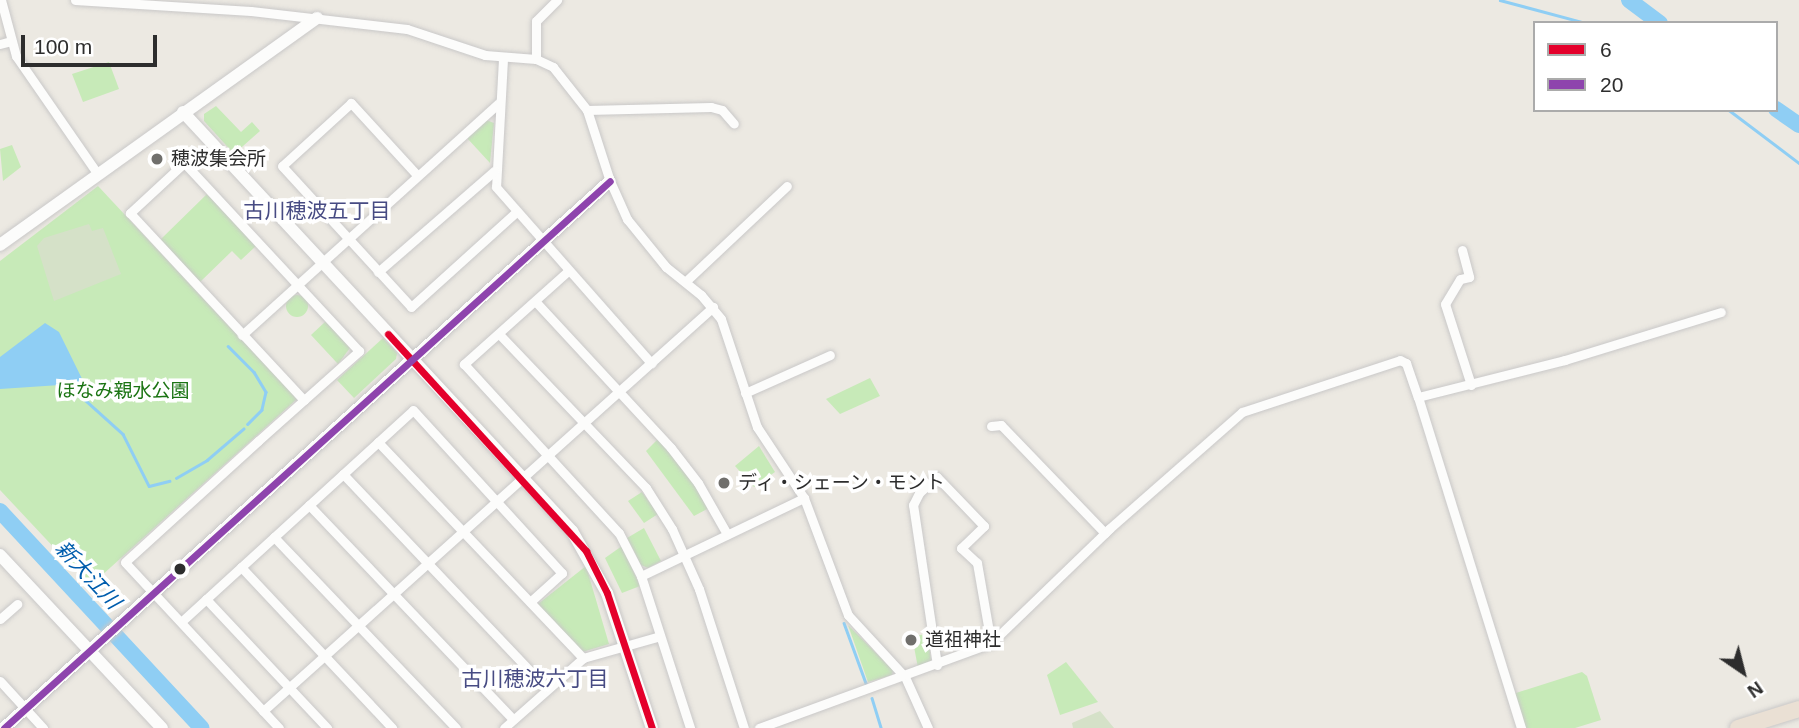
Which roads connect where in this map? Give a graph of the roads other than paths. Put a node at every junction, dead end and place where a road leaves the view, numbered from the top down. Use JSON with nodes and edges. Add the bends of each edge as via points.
{"nodes":[{"id":1,"x":1,"y":0,"type":"edge"},
{"id":2,"x":75,"y":0,"type":"edge"},
{"id":3,"x":556,"y":0,"type":"edge"},
{"id":4,"x":317,"y":18,"type":"junction"},
{"id":5,"x":11,"y":41,"type":"junction"},
{"id":6,"x":0,"y":44,"type":"edge"},
{"id":7,"x":503,"y":59,"type":"junction"},
{"id":8,"x":536,"y":59,"type":"junction"},
{"id":9,"x":498,"y":104,"type":"junction"},
{"id":10,"x":587,"y":110,"type":"junction"},
{"id":11,"x":183,"y":111,"type":"junction"},
{"id":12,"x":734,"y":124,"type":"dead end"},
{"id":13,"x":494,"y":171,"type":"junction"},
{"id":14,"x":97,"y":173,"type":"junction"},
{"id":15,"x":417,"y":175,"type":"junction"},
{"id":16,"x":610,"y":181,"type":"junction"},
{"id":17,"x":788,"y":186,"type":"dead end"},
{"id":18,"x":515,"y":213,"type":"junction"},
{"id":19,"x":347,"y":238,"type":"junction"},
{"id":20,"x":542,"y":241,"type":"junction"},
{"id":21,"x":0,"y":245,"type":"edge"},
{"id":22,"x":1462,"y":250,"type":"dead end"},
{"id":23,"x":320,"y":262,"type":"junction"},
{"id":24,"x":569,"y":271,"type":"junction"},
{"id":25,"x":378,"y":272,"type":"junction"},
{"id":26,"x":685,"y":282,"type":"junction"},
{"id":27,"x":297,"y":284,"type":"junction"},
{"id":28,"x":534,"y":301,"type":"junction"},
{"id":29,"x":713,"y":307,"type":"junction"},
{"id":30,"x":1721,"y":312,"type":"dead end"},
{"id":31,"x":499,"y":334,"type":"junction"},
{"id":32,"x":242,"y":335,"type":"junction"},
{"id":33,"x":830,"y":355,"type":"dead end"},
{"id":34,"x":411,"y":359,"type":"junction"},
{"id":35,"x":651,"y":363,"type":"junction"},
{"id":36,"x":1471,"y":384,"type":"junction"},
{"id":37,"x":619,"y":391,"type":"junction"},
{"id":38,"x":745,"y":393,"type":"junction"},
{"id":39,"x":1418,"y":397,"type":"junction"},
{"id":40,"x":304,"y":400,"type":"junction"},
{"id":41,"x":584,"y":423,"type":"junction"},
{"id":42,"x":991,"y":426,"type":"dead end"},
{"id":43,"x":378,"y":442,"type":"junction"},
{"id":44,"x":550,"y":453,"type":"junction"},
{"id":45,"x":343,"y":474,"type":"junction"},
{"id":46,"x":522,"y":478,"type":"junction"},
{"id":47,"x":804,"y":498,"type":"junction"},
{"id":48,"x":496,"y":501,"type":"junction"},
{"id":49,"x":309,"y":505,"type":"junction"},
{"id":50,"x":463,"y":532,"type":"junction"},
{"id":51,"x":1105,"y":533,"type":"junction"},
{"id":52,"x":727,"y":534,"type":"junction"},
{"id":53,"x":274,"y":537,"type":"junction"},
{"id":54,"x":686,"y":554,"type":"junction"},
{"id":55,"x":0,"y":555,"type":"edge"},
{"id":56,"x":428,"y":563,"type":"junction"},
{"id":57,"x":241,"y":567,"type":"junction"},
{"id":58,"x":641,"y":576,"type":"junction"},
{"id":59,"x":153,"y":592,"type":"junction"},
{"id":60,"x":394,"y":593,"type":"junction"},
{"id":61,"x":206,"y":599,"type":"junction"},
{"id":62,"x":530,"y":602,"type":"junction"},
{"id":63,"x":17,"y":604,"type":"dead end"},
{"id":64,"x":0,"y":619,"type":"edge"},
{"id":65,"x":181,"y":622,"type":"junction"},
{"id":66,"x":358,"y":626,"type":"junction"},
{"id":67,"x":660,"y":636,"type":"junction"},
{"id":68,"x":991,"y":643,"type":"junction"},
{"id":69,"x":626,"y":646,"type":"junction"},
{"id":70,"x":90,"y":651,"type":"junction"},
{"id":71,"x":324,"y":656,"type":"junction"},
{"id":72,"x":583,"y":658,"type":"junction"},
{"id":73,"x":937,"y":666,"type":"junction"},
{"id":74,"x":905,"y":677,"type":"junction"},
{"id":75,"x":0,"y":681,"type":"edge"},
{"id":76,"x":289,"y":687,"type":"junction"},
{"id":77,"x":547,"y":689,"type":"junction"},
{"id":78,"x":25,"y":709,"type":"junction"},
{"id":79,"x":1799,"y":709,"type":"edge"},
{"id":80,"x":263,"y":711,"type":"junction"},
{"id":81,"x":513,"y":719,"type":"junction"},
{"id":82,"x":4,"y":728,"type":"edge"},
{"id":83,"x":43,"y":728,"type":"edge"},
{"id":84,"x":162,"y":728,"type":"edge"},
{"id":85,"x":279,"y":728,"type":"edge"},
{"id":86,"x":327,"y":728,"type":"edge"},
{"id":87,"x":392,"y":728,"type":"edge"},
{"id":88,"x":456,"y":728,"type":"edge"},
{"id":89,"x":504,"y":728,"type":"edge"},
{"id":90,"x":652,"y":728,"type":"edge"},
{"id":91,"x":690,"y":728,"type":"edge"},
{"id":92,"x":744,"y":728,"type":"edge"},
{"id":93,"x":759,"y":728,"type":"edge"},
{"id":94,"x":929,"y":728,"type":"edge"},
{"id":95,"x":1521,"y":728,"type":"edge"},
{"id":96,"x":1738,"y":728,"type":"edge"}],
"edges":[{"from":1,"to":5,"type":"street"},
{"from":2,"to":4,"type":"street"},
{"from":3,"to":8,"type":"street","via":[[536,21]]},
{"from":4,"to":7,"type":"street","via":[[407,29]]},
{"from":4,"to":11,"type":"street"},
{"from":5,"to":6,"type":"street"},
{"from":5,"to":14,"type":"street","via":[[16,56]]},
{"from":7,"to":8,"type":"street"},
{"from":7,"to":9,"type":"street"},
{"from":8,"to":10,"type":"street","via":[[553,67]]},
{"from":9,"to":13,"type":"street"},
{"from":9,"to":15,"type":"street"},
{"from":10,"to":12,"type":"street","via":[[710,107],[722,110]]},
{"from":10,"to":16,"type":"street"},
{"from":11,"to":14,"type":"street"},
{"from":11,"to":23,"type":"street"},
{"from":13,"to":18,"type":"street","via":[[496,187]]},
{"from":13,"to":25,"type":"street"},
{"from":14,"to":21,"type":"street"},
{"from":15,"to":19,"type":"street"},
{"from":15,"to":19,"type":"street","via":[[351,103],[282,166]]},
{"from":16,"to":20,"type":"street"},
{"from":16,"to":26,"type":"street","via":[[641,239]]},
{"from":17,"to":26,"type":"street"},
{"from":18,"to":20,"type":"street"},
{"from":18,"to":25,"type":"street","via":[[411,307]]},
{"from":19,"to":23,"type":"street"},
{"from":19,"to":25,"type":"street"},
{"from":20,"to":24,"type":"street"},
{"from":20,"to":34,"type":"street"},
{"from":22,"to":36,"type":"street","via":[[1469,277],[1460,279],[1445,304]]},
{"from":23,"to":27,"type":"street"},
{"from":23,"to":34,"type":"street"},
{"from":24,"to":28,"type":"street"},
{"from":24,"to":35,"type":"street"},
{"from":26,"to":29,"type":"street"},
{"from":27,"to":32,"type":"street"},
{"from":27,"to":32,"type":"street","via":[[184,163],[130,213]]},
{"from":27,"to":40,"type":"street","via":[[359,351]]},
{"from":28,"to":31,"type":"street"},
{"from":28,"to":37,"type":"street"},
{"from":29,"to":35,"type":"street"},
{"from":29,"to":38,"type":"street"},
{"from":30,"to":36,"type":"street"},
{"from":31,"to":41,"type":"street"},
{"from":31,"to":44,"type":"street","via":[[464,364]]},
{"from":32,"to":40,"type":"street"},
{"from":33,"to":38,"type":"street"},
{"from":34,"to":46,"type":"street"},
{"from":34,"to":59,"type":"street"},
{"from":35,"to":37,"type":"street"},
{"from":36,"to":39,"type":"street"},
{"from":37,"to":41,"type":"street"},
{"from":37,"to":52,"type":"street","via":[[698,483]]},
{"from":38,"to":47,"type":"street","via":[[764,442]]},
{"from":39,"to":51,"type":"street","via":[[1406,363],[1400,360],[1242,412]]},
{"from":39,"to":95,"type":"street"},
{"from":40,"to":59,"type":"street","via":[[125,562]]},
{"from":41,"to":44,"type":"street"},
{"from":41,"to":54,"type":"street","via":[[646,488]]},
{"from":42,"to":51,"type":"street","via":[[1001,425]]},
{"from":43,"to":45,"type":"street"},
{"from":43,"to":48,"type":"street","via":[[413,410]]},
{"from":43,"to":50,"type":"street"},
{"from":44,"to":46,"type":"street"},
{"from":44,"to":58,"type":"street","via":[[604,511]]},
{"from":45,"to":49,"type":"street"},
{"from":45,"to":56,"type":"street"},
{"from":46,"to":48,"type":"street"},
{"from":46,"to":69,"type":"street","via":[[586,551]]},
{"from":47,"to":52,"type":"street"},
{"from":47,"to":74,"type":"street","via":[[848,615]]},
{"from":48,"to":50,"type":"street"},
{"from":48,"to":62,"type":"street","via":[[562,573]]},
{"from":49,"to":53,"type":"street"},
{"from":49,"to":60,"type":"street"},
{"from":50,"to":56,"type":"street"},
{"from":50,"to":62,"type":"street"},
{"from":51,"to":68,"type":"street"},
{"from":52,"to":54,"type":"street"},
{"from":53,"to":57,"type":"street"},
{"from":53,"to":66,"type":"street"},
{"from":54,"to":58,"type":"street"},
{"from":54,"to":92,"type":"street"},
{"from":55,"to":70,"type":"street"},
{"from":56,"to":60,"type":"street"},
{"from":56,"to":77,"type":"street"},
{"from":57,"to":61,"type":"street"},
{"from":57,"to":71,"type":"street"},
{"from":58,"to":67,"type":"street"},
{"from":59,"to":65,"type":"street"},
{"from":59,"to":70,"type":"street"},
{"from":60,"to":66,"type":"street"},
{"from":60,"to":81,"type":"street"},
{"from":61,"to":65,"type":"street"},
{"from":61,"to":76,"type":"street"},
{"from":62,"to":72,"type":"street"},
{"from":63,"to":64,"type":"street"},
{"from":65,"to":80,"type":"street"},
{"from":66,"to":71,"type":"street"},
{"from":66,"to":88,"type":"street"},
{"from":67,"to":69,"type":"street"},
{"from":67,"to":91,"type":"street"},
{"from":68,"to":73,"type":"street"},
{"from":68,"to":73,"type":"street","via":[[977,563],[961,548],[984,526],[937,478],[913,505]]},
{"from":69,"to":72,"type":"street"},
{"from":69,"to":90,"type":"street"},
{"from":70,"to":78,"type":"street"},
{"from":70,"to":84,"type":"street"},
{"from":71,"to":76,"type":"street"},
{"from":71,"to":87,"type":"street"},
{"from":72,"to":77,"type":"street"},
{"from":73,"to":74,"type":"street"},
{"from":74,"to":93,"type":"street"},
{"from":74,"to":94,"type":"street"},
{"from":75,"to":78,"type":"street"},
{"from":76,"to":80,"type":"street"},
{"from":76,"to":86,"type":"street"},
{"from":77,"to":81,"type":"street"},
{"from":78,"to":82,"type":"street"},
{"from":78,"to":83,"type":"street"},
{"from":79,"to":96,"type":"highway"},
{"from":80,"to":85,"type":"street"},
{"from":81,"to":89,"type":"street"}]}
